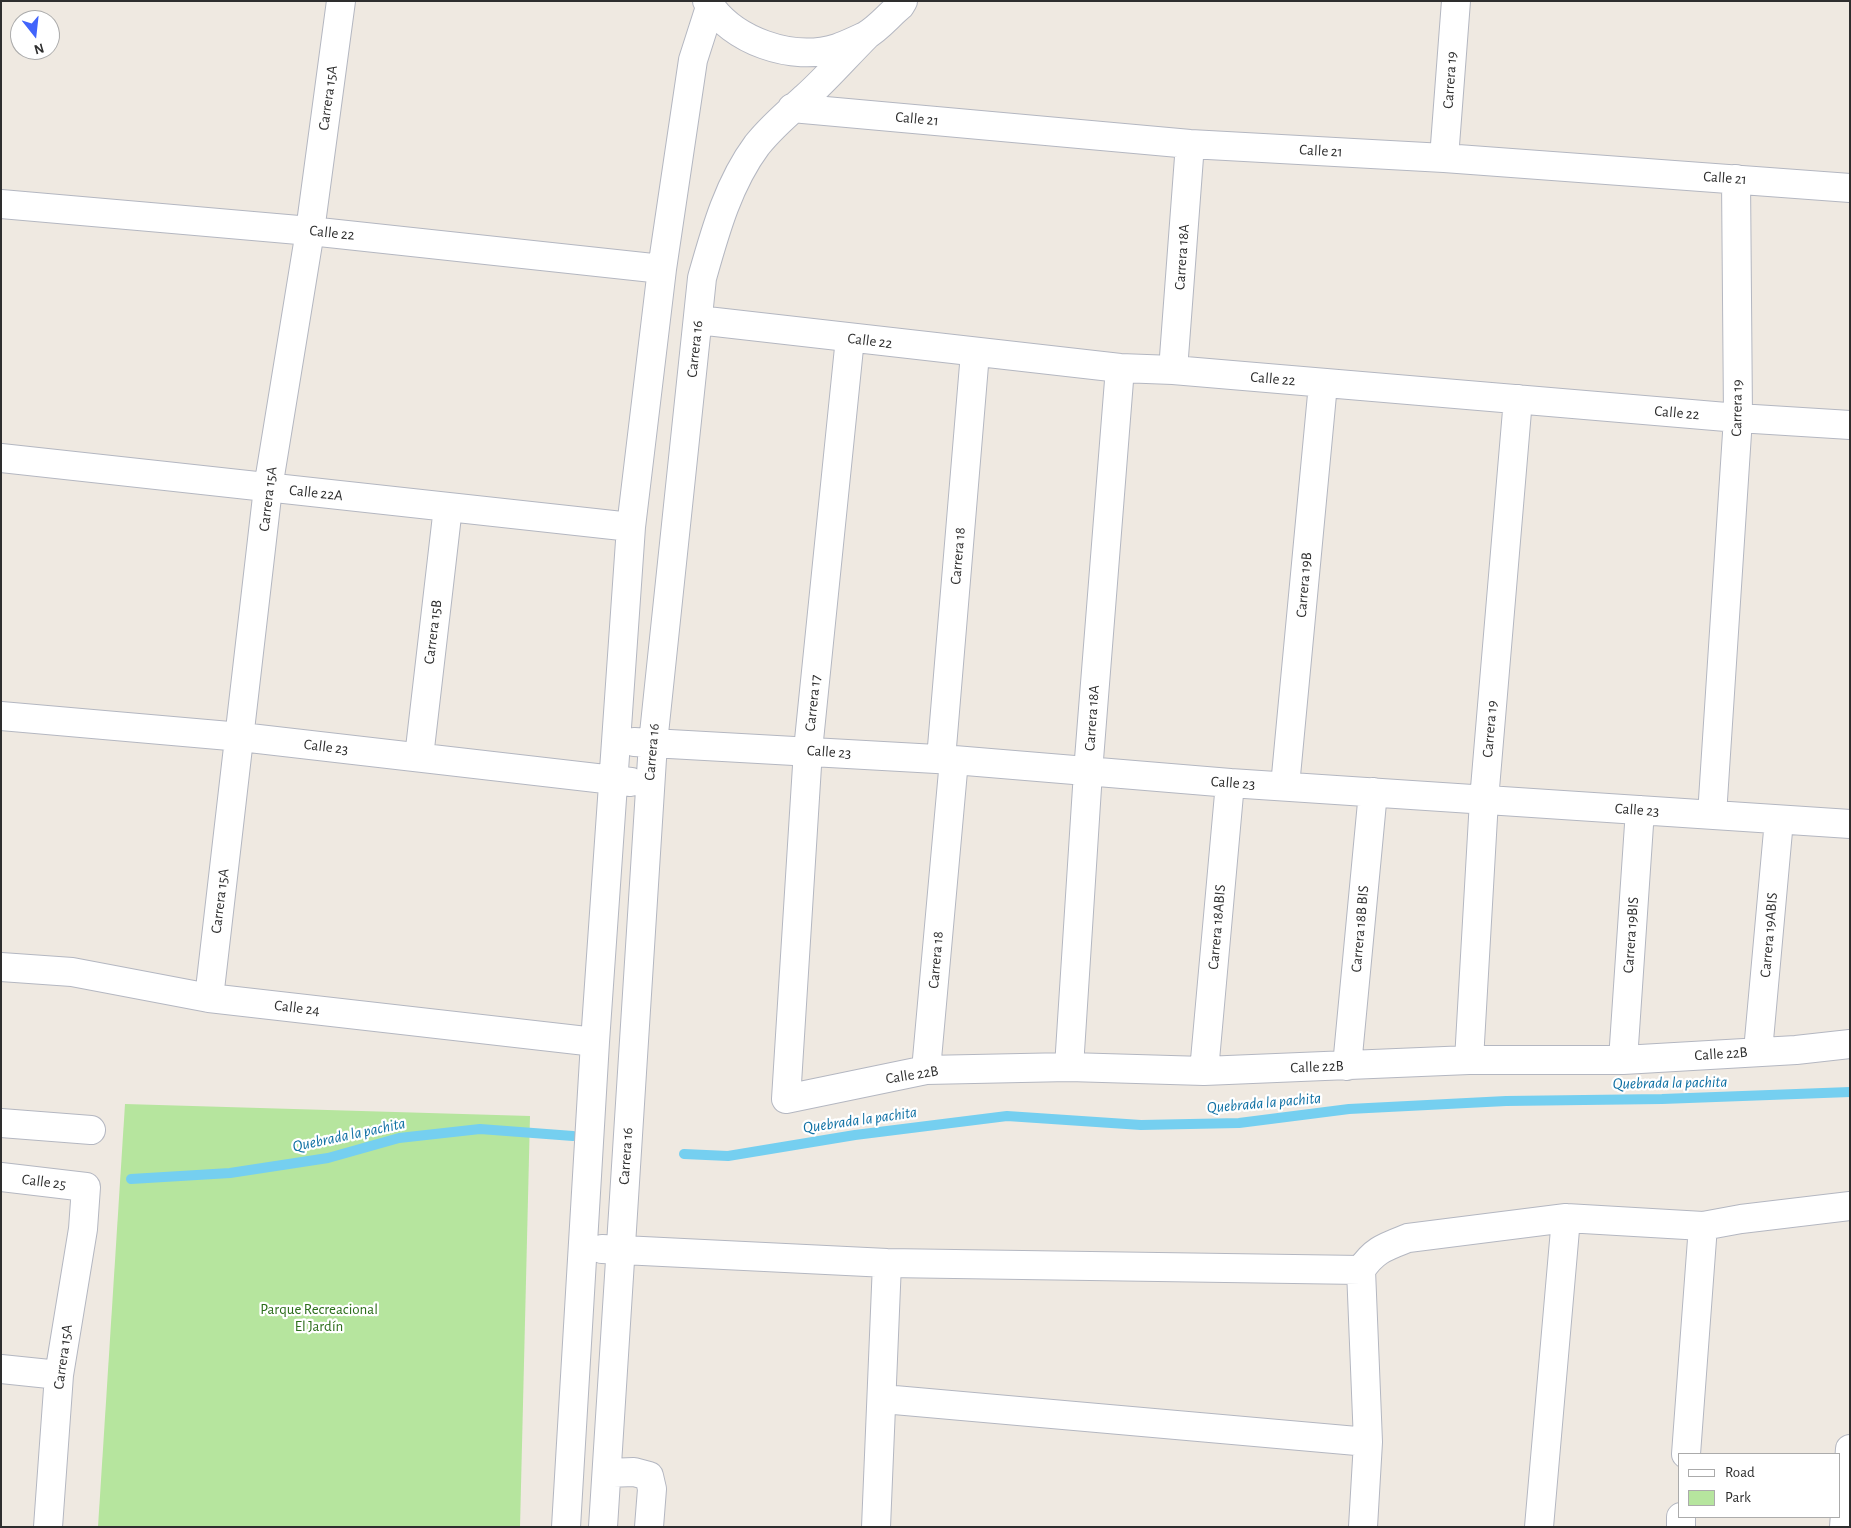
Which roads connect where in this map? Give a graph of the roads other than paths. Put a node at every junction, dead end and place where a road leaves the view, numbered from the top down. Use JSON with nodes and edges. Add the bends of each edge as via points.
{"nodes":[{"id":1,"x":341,"y":1,"type":"edge"},
{"id":2,"x":903,"y":1,"type":"edge"},
{"id":3,"x":1456,"y":1,"type":"edge"},
{"id":4,"x":708,"y":4,"type":"edge"},
{"id":5,"x":867,"y":35,"type":"junction"},
{"id":6,"x":792,"y":108,"type":"junction"},
{"id":7,"x":1190,"y":144,"type":"junction"},
{"id":8,"x":1444,"y":158,"type":"junction"},
{"id":9,"x":1736,"y":179,"type":"junction"},
{"id":10,"x":1850,"y":188,"type":"edge"},
{"id":11,"x":1,"y":204,"type":"edge"},
{"id":12,"x":310,"y":231,"type":"junction"},
{"id":13,"x":662,"y":269,"type":"junction"},
{"id":14,"x":698,"y":320,"type":"junction"},
{"id":15,"x":850,"y":338,"type":"junction"},
{"id":16,"x":975,"y":353,"type":"junction"},
{"id":17,"x":1120,"y":368,"type":"junction"},
{"id":18,"x":1173,"y":370,"type":"junction"},
{"id":19,"x":1322,"y":384,"type":"junction"},
{"id":20,"x":1518,"y":399,"type":"junction"},
{"id":21,"x":1738,"y":418,"type":"junction"},
{"id":22,"x":1850,"y":425,"type":"edge"},
{"id":23,"x":1,"y":458,"type":"edge"},
{"id":24,"x":268,"y":488,"type":"junction"},
{"id":25,"x":448,"y":507,"type":"junction"},
{"id":26,"x":631,"y":527,"type":"junction"},
{"id":27,"x":1,"y":716,"type":"edge"},
{"id":28,"x":240,"y":737,"type":"junction"},
{"id":29,"x":617,"y":741,"type":"junction"},
{"id":30,"x":653,"y":743,"type":"junction"},
{"id":31,"x":808,"y":750,"type":"junction"},
{"id":32,"x":419,"y":758,"type":"junction"},
{"id":33,"x":947,"y":760,"type":"junction"},
{"id":34,"x":1088,"y":772,"type":"junction"},
{"id":35,"x":614,"y":780,"type":"junction"},
{"id":36,"x":1230,"y":783,"type":"junction"},
{"id":37,"x":650,"y":784,"type":"junction"},
{"id":38,"x":1285,"y":786,"type":"junction"},
{"id":39,"x":1373,"y":792,"type":"junction"},
{"id":40,"x":1484,"y":800,"type":"junction"},
{"id":41,"x":1640,"y":810,"type":"junction"},
{"id":42,"x":1712,"y":816,"type":"junction"},
{"id":43,"x":1779,"y":820,"type":"junction"},
{"id":44,"x":1850,"y":824,"type":"edge"},
{"id":45,"x":1,"y":967,"type":"edge"},
{"id":46,"x":209,"y":998,"type":"junction"},
{"id":47,"x":595,"y":1042,"type":"junction"},
{"id":48,"x":1850,"y":1044,"type":"edge"},
{"id":49,"x":1758,"y":1051,"type":"junction"},
{"id":50,"x":1469,"y":1060,"type":"junction"},
{"id":51,"x":1623,"y":1060,"type":"junction"},
{"id":52,"x":1347,"y":1066,"type":"junction"},
{"id":53,"x":1069,"y":1067,"type":"junction"},
{"id":54,"x":926,"y":1070,"type":"junction"},
{"id":55,"x":1204,"y":1071,"type":"junction"},
{"id":56,"x":786,"y":1099,"type":"joint"},
{"id":57,"x":1,"y":1124,"type":"edge"},
{"id":58,"x":91,"y":1130,"type":"dead end"},
{"id":59,"x":1,"y":1177,"type":"edge"},
{"id":60,"x":86,"y":1188,"type":"joint"},
{"id":61,"x":1850,"y":1206,"type":"edge"},
{"id":62,"x":1566,"y":1218,"type":"junction"},
{"id":63,"x":1703,"y":1226,"type":"junction"},
{"id":64,"x":582,"y":1248,"type":"junction"},
{"id":65,"x":620,"y":1250,"type":"junction"},
{"id":66,"x":887,"y":1263,"type":"junction"},
{"id":67,"x":1361,"y":1270,"type":"junction"},
{"id":68,"x":1,"y":1370,"type":"edge"},
{"id":69,"x":59,"y":1375,"type":"junction"},
{"id":70,"x":883,"y":1399,"type":"junction"},
{"id":71,"x":1368,"y":1442,"type":"junction"},
{"id":72,"x":1850,"y":1449,"type":"edge"},
{"id":73,"x":1686,"y":1453,"type":"edge"},
{"id":74,"x":607,"y":1473,"type":"junction"},
{"id":75,"x":48,"y":1527,"type":"edge"},
{"id":76,"x":566,"y":1527,"type":"edge"},
{"id":77,"x":603,"y":1527,"type":"edge"},
{"id":78,"x":650,"y":1527,"type":"edge"},
{"id":79,"x":876,"y":1527,"type":"edge"},
{"id":80,"x":1363,"y":1527,"type":"edge"},
{"id":81,"x":1539,"y":1527,"type":"edge"},
{"id":82,"x":1844,"y":1527,"type":"edge"}],
"edges":[{"from":1,"to":12,"type":"street","name":"Carrera 15A"},
{"from":2,"to":5,"type":"street"},
{"from":3,"to":8,"type":"street","name":"Carrera 19"},
{"from":4,"to":5,"type":"street","via":[[736,31],[767,46],[801,52],[836,48]]},
{"from":4,"to":13,"type":"street","via":[[693,60]]},
{"from":5,"to":6,"type":"street","name":"Carrera 16"},
{"from":6,"to":7,"type":"street","name":"Calle 21"},
{"from":6,"to":14,"type":"street","name":"Carrera 16","via":[[756,147],[735,182],[717,226],[702,278]]},
{"from":7,"to":8,"type":"street","name":"Calle 21"},
{"from":7,"to":18,"type":"street","name":"Carrera 18A"},
{"from":8,"to":9,"type":"street","name":"Calle 21"},
{"from":9,"to":10,"type":"street","name":"Calle 21"},
{"from":9,"to":21,"type":"street","name":"Carrera 19"},
{"from":11,"to":12,"type":"street","name":"Calle 22"},
{"from":12,"to":13,"type":"street","name":"Calle 22"},
{"from":12,"to":24,"type":"street","name":"Carrera 15A"},
{"from":13,"to":26,"type":"street"},
{"from":14,"to":15,"type":"street","name":"Calle 22"},
{"from":14,"to":30,"type":"street","name":"Carrera 16"},
{"from":15,"to":16,"type":"street","name":"Calle 22"},
{"from":15,"to":31,"type":"street","name":"Carrera 17"},
{"from":16,"to":17,"type":"street","name":"Calle 22"},
{"from":16,"to":33,"type":"street","name":"Carrera 18"},
{"from":17,"to":18,"type":"street","name":"Calle 22"},
{"from":17,"to":34,"type":"street","name":"Carrera 18A"},
{"from":18,"to":19,"type":"street","name":"Calle 22"},
{"from":19,"to":20,"type":"street","name":"Calle 22"},
{"from":19,"to":38,"type":"street","name":"Carrera 19B"},
{"from":20,"to":21,"type":"street","name":"Calle 22"},
{"from":20,"to":40,"type":"street","name":"Carrera 19"},
{"from":21,"to":22,"type":"street","name":"Calle 22"},
{"from":21,"to":42,"type":"street","name":"Carrera 19"},
{"from":23,"to":24,"type":"street","name":"Calle 22A"},
{"from":24,"to":25,"type":"street","name":"Calle 22A"},
{"from":24,"to":28,"type":"street","name":"Carrera 15A"},
{"from":25,"to":26,"type":"street","name":"Calle 22A"},
{"from":25,"to":32,"type":"street","name":"Carrera 15B"},
{"from":26,"to":29,"type":"street"},
{"from":27,"to":28,"type":"street","name":"Calle 23"},
{"from":28,"to":32,"type":"street","name":"Calle 23"},
{"from":28,"to":46,"type":"street","name":"Carrera 15A"},
{"from":29,"to":30,"type":"street","name":"Calle 23"},
{"from":29,"to":35,"type":"street"},
{"from":30,"to":31,"type":"street","name":"Calle 23"},
{"from":30,"to":37,"type":"street","name":"Carrera 16"},
{"from":31,"to":33,"type":"street","name":"Calle 23"},
{"from":31,"to":56,"type":"street","name":"Carrera 17"},
{"from":32,"to":35,"type":"street","name":"Calle 23"},
{"from":33,"to":34,"type":"street","name":"Calle 23"},
{"from":33,"to":54,"type":"street","name":"Carrera 18"},
{"from":34,"to":36,"type":"street","name":"Calle 23"},
{"from":34,"to":53,"type":"street","name":"Carrera 18A"},
{"from":35,"to":37,"type":"street","name":"Calle 23"},
{"from":35,"to":47,"type":"street"},
{"from":36,"to":38,"type":"street","name":"Calle 23"},
{"from":36,"to":55,"type":"street","name":"Carrera 18ABIS"},
{"from":37,"to":65,"type":"street","name":"Carrera 16"},
{"from":38,"to":39,"type":"street","name":"Calle 23"},
{"from":39,"to":40,"type":"street","name":"Calle 23"},
{"from":39,"to":52,"type":"street","name":"Carrera 18B BIS"},
{"from":40,"to":41,"type":"street","name":"Calle 23"},
{"from":40,"to":50,"type":"street","name":"Carrera 19"},
{"from":41,"to":42,"type":"street","name":"Calle 23"},
{"from":41,"to":51,"type":"street","name":"Carrera 19BIS"},
{"from":42,"to":43,"type":"street","name":"Calle 23"},
{"from":43,"to":44,"type":"street","name":"Calle 23"},
{"from":43,"to":49,"type":"street","name":"Carrera 19ABIS"},
{"from":45,"to":46,"type":"street","name":"Calle 24","via":[[72,972]]},
{"from":46,"to":47,"type":"street","name":"Calle 24"},
{"from":47,"to":64,"type":"street"},
{"from":48,"to":49,"type":"street","name":"Calle 22B"},
{"from":49,"to":51,"type":"street","name":"Calle 22B"},
{"from":50,"to":51,"type":"street","name":"Calle 22B"},
{"from":50,"to":52,"type":"street","name":"Calle 22B"},
{"from":52,"to":55,"type":"street","name":"Calle 22B"},
{"from":53,"to":54,"type":"street","name":"Calle 22B"},
{"from":53,"to":55,"type":"street","name":"Calle 22B"},
{"from":54,"to":56,"type":"street","name":"Calle 22B"},
{"from":57,"to":58,"type":"street"},
{"from":59,"to":60,"type":"street","name":"Calle 25"},
{"from":60,"to":69,"type":"street","name":"Carrera 15A","via":[[83,1228]]},
{"from":61,"to":63,"type":"street"},
{"from":62,"to":63,"type":"street"},
{"from":62,"to":67,"type":"street","via":[[1408,1238],[1384,1247],[1371,1256]]},
{"from":62,"to":81,"type":"street"},
{"from":63,"to":73,"type":"street"},
{"from":64,"to":65,"type":"street"},
{"from":64,"to":76,"type":"street"},
{"from":65,"to":66,"type":"street"},
{"from":65,"to":74,"type":"street","name":"Carrera 16"},
{"from":66,"to":67,"type":"street"},
{"from":66,"to":70,"type":"street"},
{"from":67,"to":71,"type":"street"},
{"from":68,"to":69,"type":"street"},
{"from":69,"to":75,"type":"street","name":"Carrera 15A"},
{"from":70,"to":71,"type":"street"},
{"from":70,"to":79,"type":"street"},
{"from":71,"to":80,"type":"street"},
{"from":72,"to":82,"type":"street"},
{"from":74,"to":77,"type":"street","name":"Carrera 16"},
{"from":74,"to":78,"type":"street","via":[[634,1472],[648,1476],[652,1489]]}]}
